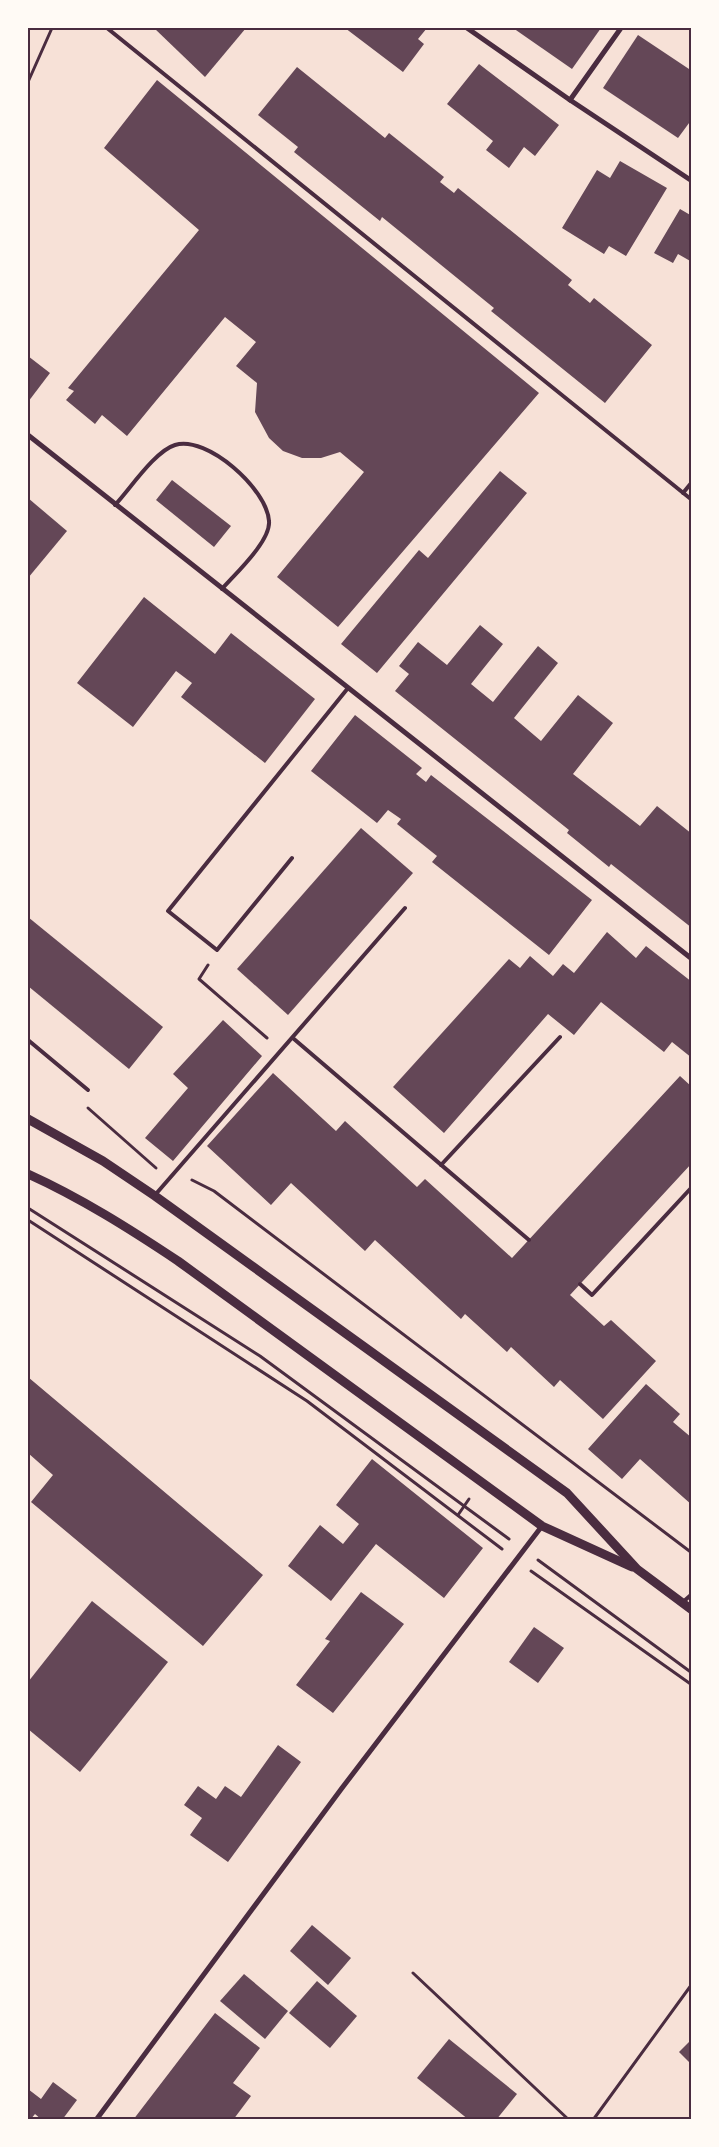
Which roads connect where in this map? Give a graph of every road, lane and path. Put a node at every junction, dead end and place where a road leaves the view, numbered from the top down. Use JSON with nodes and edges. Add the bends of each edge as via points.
{"nodes":[{"id":1,"x":52,"y":28,"type":"edge"},
{"id":2,"x":107,"y":28,"type":"edge"},
{"id":3,"x":467,"y":28,"type":"edge"},
{"id":4,"x":620,"y":28,"type":"edge"},
{"id":5,"x":28,"y":82,"type":"edge"},
{"id":6,"x":570,"y":100,"type":"junction"},
{"id":7,"x":692,"y":181,"type":"edge"},
{"id":8,"x":28,"y":435,"type":"edge"},
{"id":9,"x":692,"y":482,"type":"edge"},
{"id":10,"x":683,"y":493,"type":"junction"},
{"id":11,"x":692,"y":500,"type":"edge"},
{"id":12,"x":116,"y":505,"type":"junction"},
{"id":13,"x":222,"y":589,"type":"junction"},
{"id":14,"x":348,"y":688,"type":"junction"},
{"id":15,"x":292,"y":858,"type":"dead end"},
{"id":16,"x":405,"y":908,"type":"dead end"},
{"id":17,"x":217,"y":950,"type":"junction"},
{"id":18,"x":692,"y":959,"type":"edge"},
{"id":19,"x":560,"y":1037,"type":"dead end"},
{"id":20,"x":294,"y":1039,"type":"junction"},
{"id":21,"x":28,"y":1040,"type":"edge"},
{"id":22,"x":283,"y":1051,"type":"junction"},
{"id":23,"x":88,"y":1090,"type":"dead end"},
{"id":24,"x":87,"y":1107,"type":"dead end"},
{"id":25,"x":28,"y":1119,"type":"edge"},
{"id":26,"x":441,"y":1166,"type":"junction"},
{"id":27,"x":176,"y":1171,"type":"junction"},
{"id":28,"x":28,"y":1174,"type":"edge"},
{"id":29,"x":168,"y":1180,"type":"junction"},
{"id":30,"x":692,"y":1187,"type":"edge"},
{"id":31,"x":155,"y":1196,"type":"junction"},
{"id":32,"x":28,"y":1208,"type":"edge"},
{"id":33,"x":28,"y":1220,"type":"edge"},
{"id":34,"x":529,"y":1240,"type":"dead end"},
{"id":35,"x":580,"y":1284,"type":"dead end"},
{"id":36,"x":542,"y":1526,"type":"junction"},
{"id":37,"x":524,"y":1550,"type":"junction"},
{"id":38,"x":692,"y":1553,"type":"edge"},
{"id":39,"x":516,"y":1560,"type":"junction"},
{"id":40,"x":637,"y":1569,"type":"junction"},
{"id":41,"x":692,"y":1594,"type":"edge"},
{"id":42,"x":682,"y":1603,"type":"junction"},
{"id":43,"x":692,"y":1610,"type":"edge"},
{"id":44,"x":692,"y":1673,"type":"edge"},
{"id":45,"x":692,"y":1685,"type":"edge"},
{"id":46,"x":413,"y":1973,"type":"dead end"},
{"id":47,"x":692,"y":1984,"type":"edge"},
{"id":48,"x":96,"y":2120,"type":"edge"},
{"id":49,"x":569,"y":2120,"type":"edge"},
{"id":50,"x":593,"y":2120,"type":"edge"}],
"edges":[{"from":1,"to":5,"type":"path"},
{"from":2,"to":10,"type":"lane"},
{"from":3,"to":6,"type":"street"},
{"from":4,"to":6,"type":"street"},
{"from":6,"to":7,"type":"street"},
{"from":8,"to":12,"type":"street"},
{"from":9,"to":10,"type":"lane"},
{"from":10,"to":11,"type":"lane"},
{"from":12,"to":13,"type":"street"},
{"from":12,"to":13,"type":"lane","via":[[158,457],[175,445],[198,447],[233,465],[259,494],[270,522],[264,540]]},
{"from":13,"to":14,"type":"street"},
{"from":14,"to":17,"type":"lane","via":[[168,911]]},
{"from":14,"to":18,"type":"street"},
{"from":15,"to":17,"type":"lane"},
{"from":16,"to":20,"type":"lane"},
{"from":17,"to":22,"type":"path","via":[[199,979]]},
{"from":19,"to":26,"type":"lane"},
{"from":20,"to":22,"type":"lane"},
{"from":20,"to":26,"type":"lane"},
{"from":21,"to":23,"type":"lane"},
{"from":22,"to":27,"type":"lane"},
{"from":24,"to":29,"type":"path"},
{"from":25,"to":31,"type":"street","via":[[103,1161]]},
{"from":26,"to":34,"type":"lane"},
{"from":27,"to":29,"type":"lane"},
{"from":27,"to":38,"type":"path","via":[[214,1191]]},
{"from":28,"to":36,"type":"street","via":[[124,1225],[178,1261]]},
{"from":29,"to":31,"type":"lane"},
{"from":30,"to":35,"type":"lane","via":[[592,1295]]},
{"from":31,"to":40,"type":"street","via":[[567,1493]]},
{"from":32,"to":37,"type":"path","via":[[260,1356]]},
{"from":33,"to":39,"type":"path","via":[[307,1401]]},
{"from":36,"to":37,"type":"street"},
{"from":36,"to":40,"type":"street"},
{"from":37,"to":39,"type":"street"},
{"from":37,"to":44,"type":"path"},
{"from":39,"to":45,"type":"path"},
{"from":39,"to":48,"type":"street"},
{"from":40,"to":42,"type":"street"},
{"from":41,"to":42,"type":"lane"},
{"from":42,"to":43,"type":"street"},
{"from":46,"to":49,"type":"path"},
{"from":47,"to":50,"type":"path"}]}
